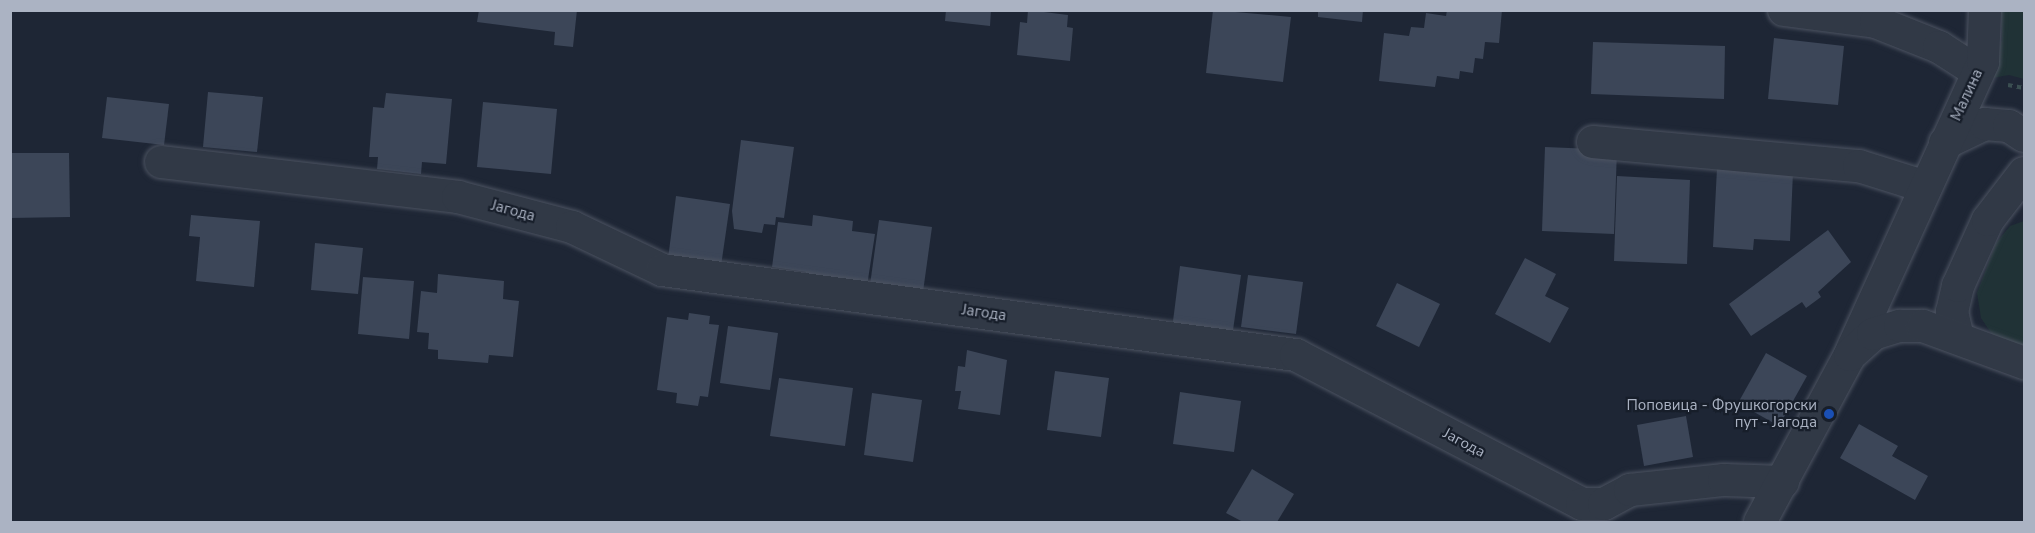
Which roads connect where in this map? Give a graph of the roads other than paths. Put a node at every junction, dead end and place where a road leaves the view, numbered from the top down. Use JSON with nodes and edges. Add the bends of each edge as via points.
{"nodes":[{"id":1,"x":1784,"y":10,"type":"edge"},
{"id":2,"x":1985,"y":10,"type":"edge"},
{"id":3,"x":1978,"y":72,"type":"junction"},
{"id":4,"x":2025,"y":136,"type":"edge"},
{"id":5,"x":1593,"y":142,"type":"dead end"},
{"id":6,"x":1945,"y":142,"type":"junction"},
{"id":7,"x":161,"y":162,"type":"dead end"},
{"id":8,"x":2025,"y":173,"type":"edge"},
{"id":9,"x":1926,"y":187,"type":"junction"},
{"id":10,"x":1891,"y":269,"type":"junction"},
{"id":11,"x":1923,"y":326,"type":"junction"},
{"id":12,"x":1958,"y":338,"type":"junction"},
{"id":13,"x":1850,"y":355,"type":"junction"},
{"id":14,"x":2025,"y":363,"type":"edge"},
{"id":15,"x":1783,"y":482,"type":"junction"},
{"id":16,"x":1760,"y":522,"type":"edge"}],
"edges":[{"from":1,"to":3,"type":"street","via":[[1876,22],[1939,47]]},
{"from":2,"to":3,"type":"street","name":"Малина","via":[[1983,62]]},
{"from":3,"to":6,"type":"street","name":"Малина"},
{"from":4,"to":6,"type":"street","via":[[2009,126],[1985,124]]},
{"from":5,"to":9,"type":"street","via":[[1859,166]]},
{"from":6,"to":9,"type":"street","name":"Малина"},
{"from":7,"to":15,"type":"street","name":"Јагода","via":[[458,197],[572,227],[662,270],[1296,355],[1582,504],[1604,504],[1630,490],[1725,480]]},
{"from":8,"to":12,"type":"street","via":[[1988,220],[1958,286],[1953,312]]},
{"from":9,"to":10,"type":"street","name":"Малина"},
{"from":10,"to":11,"type":"street","via":[[1896,297],[1906,314]]},
{"from":10,"to":13,"type":"street","name":"Малина"},
{"from":11,"to":12,"type":"street"},
{"from":11,"to":13,"type":"street","via":[[1900,326],[1872,334]]},
{"from":12,"to":14,"type":"street"},
{"from":13,"to":15,"type":"street","name":"Малина"},
{"from":15,"to":16,"type":"street","name":"Малина"}]}
